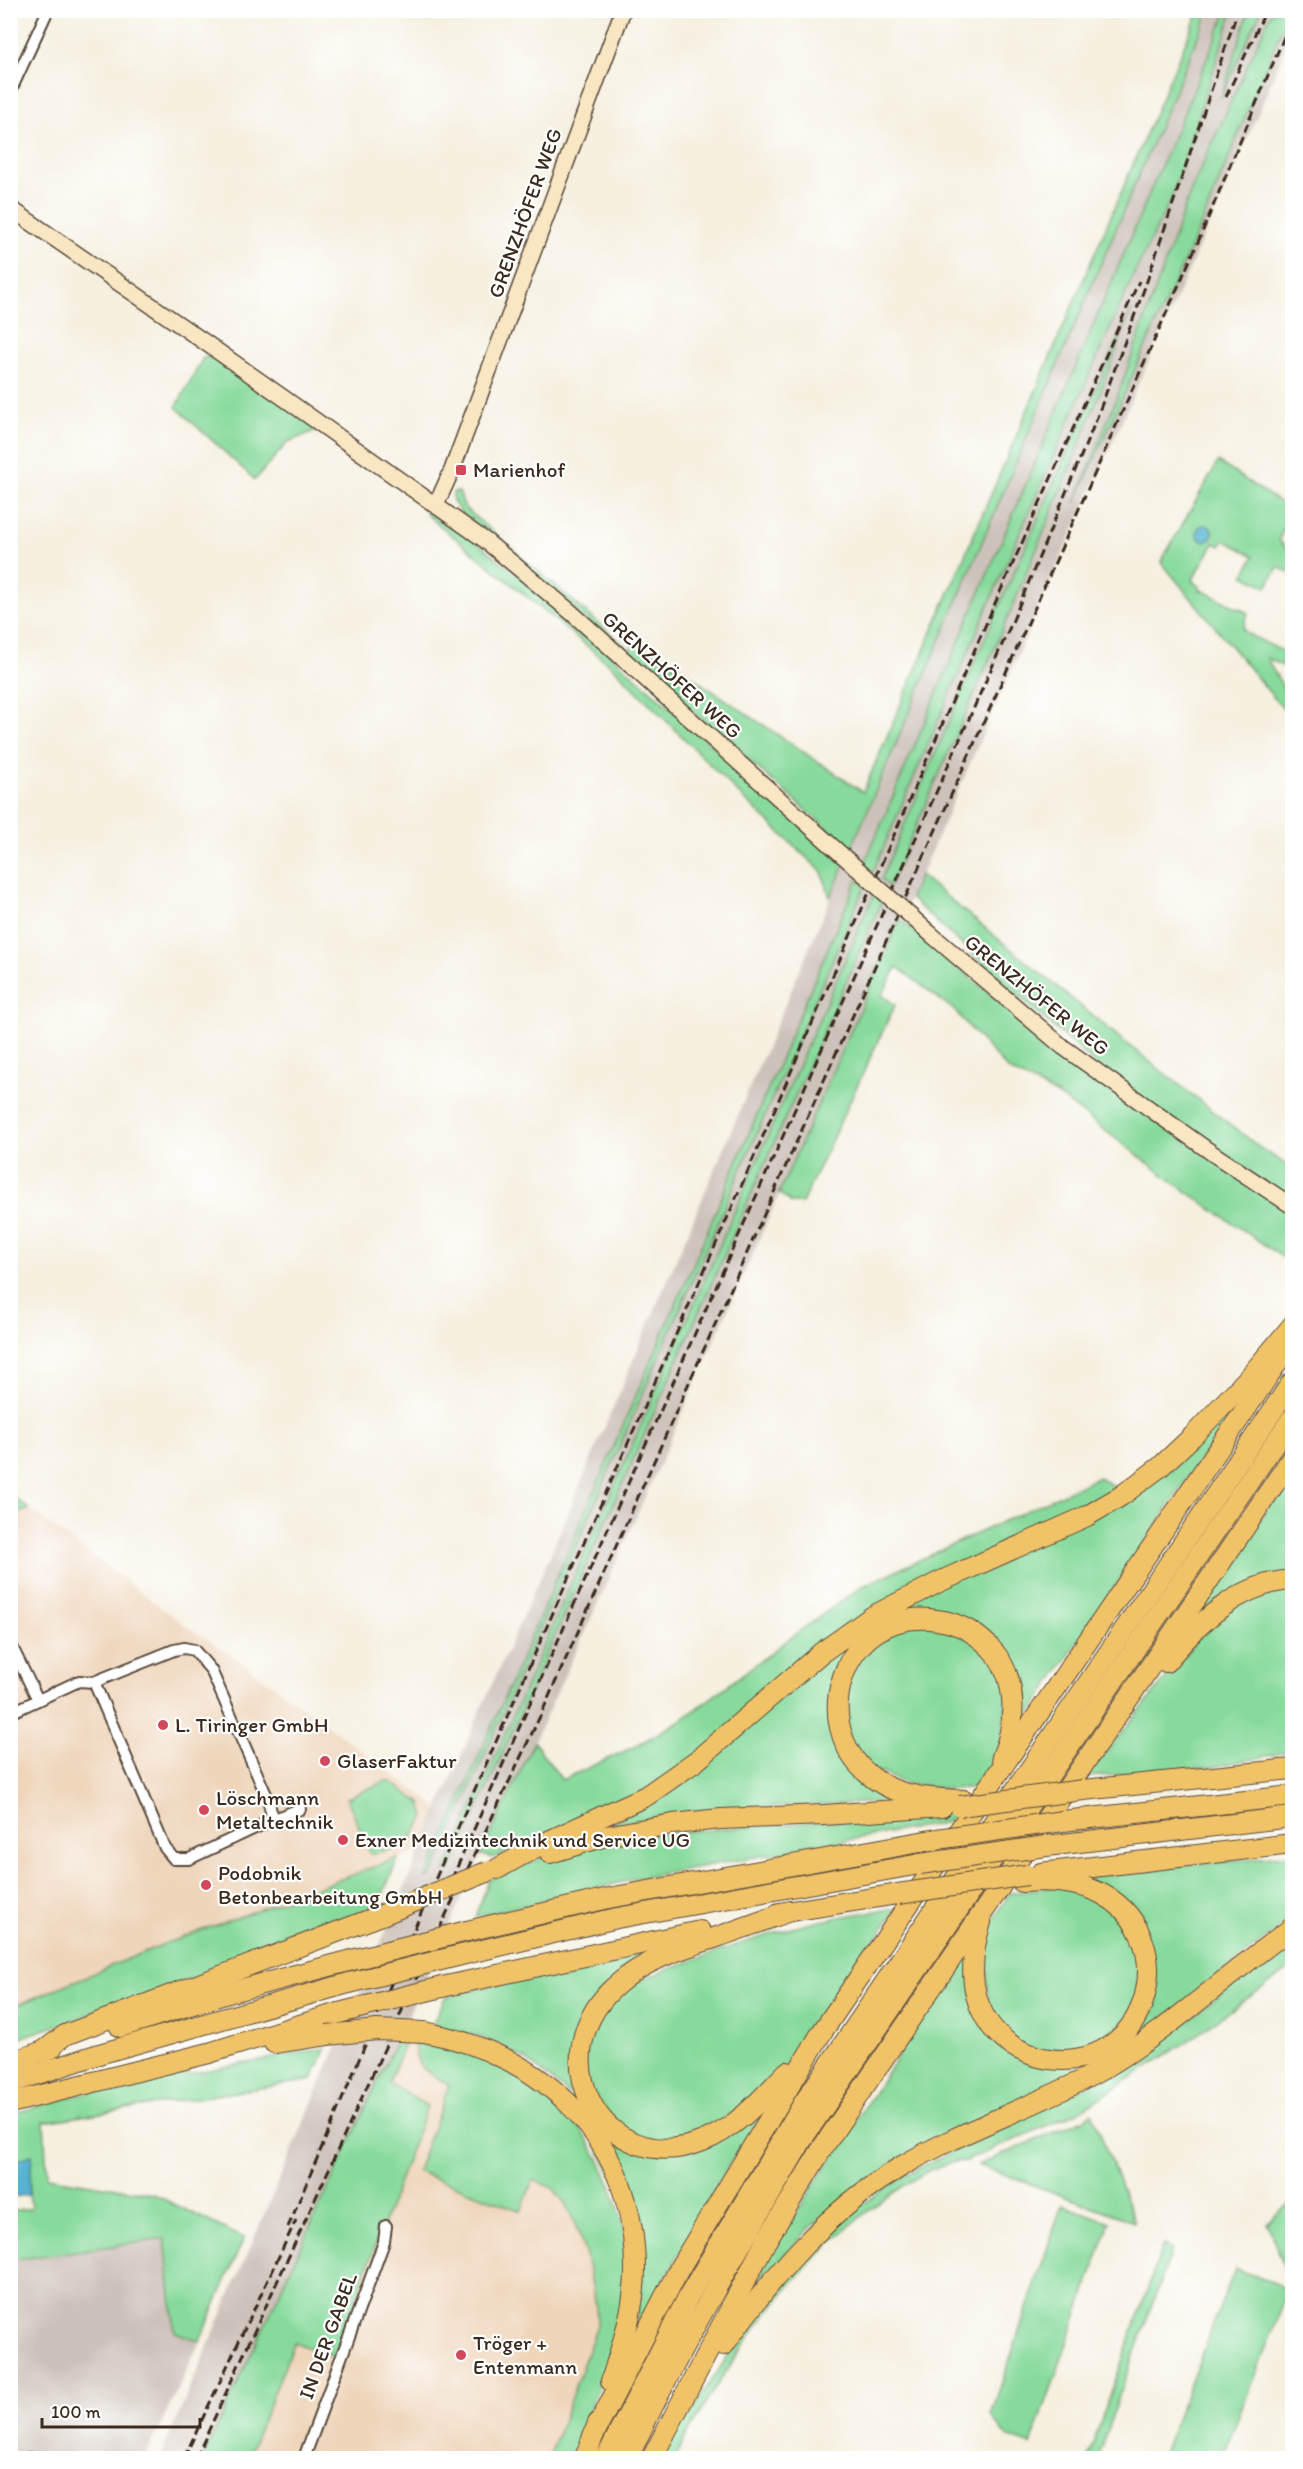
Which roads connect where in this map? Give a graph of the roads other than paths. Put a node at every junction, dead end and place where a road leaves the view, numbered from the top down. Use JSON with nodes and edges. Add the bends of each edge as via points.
{"nodes":[{"id":1,"x":48,"y":10,"type":"edge"},
{"id":2,"x":622,"y":10,"type":"edge"},
{"id":3,"x":10,"y":92,"type":"edge"},
{"id":4,"x":10,"y":208,"type":"edge"},
{"id":5,"x":436,"y":505,"type":"junction"},
{"id":6,"x":1293,"y":1206,"type":"edge"},
{"id":7,"x":1293,"y":1326,"type":"edge"},
{"id":8,"x":1293,"y":1341,"type":"edge"},
{"id":9,"x":1293,"y":1382,"type":"edge"},
{"id":10,"x":1293,"y":1418,"type":"edge"},
{"id":11,"x":1293,"y":1458,"type":"edge"},
{"id":12,"x":1293,"y":1580,"type":"edge"},
{"id":13,"x":11,"y":1645,"type":"edge"},
{"id":14,"x":94,"y":1682,"type":"junction"},
{"id":15,"x":38,"y":1700,"type":"junction"},
{"id":16,"x":10,"y":1713,"type":"edge"},
{"id":17,"x":1116,"y":1717,"type":"junction"},
{"id":18,"x":1293,"y":1761,"type":"edge"},
{"id":19,"x":1293,"y":1769,"type":"edge"},
{"id":20,"x":1231,"y":1775,"type":"junction"},
{"id":21,"x":1293,"y":1796,"type":"edge"},
{"id":22,"x":990,"y":1797,"type":"junction"},
{"id":23,"x":962,"y":1803,"type":"junction"},
{"id":24,"x":300,"y":1809,"type":"dead end"},
{"id":25,"x":1293,"y":1817,"type":"edge"},
{"id":26,"x":268,"y":1821,"type":"junction"},
{"id":27,"x":1293,"y":1844,"type":"edge"},
{"id":28,"x":493,"y":1870,"type":"junction"},
{"id":29,"x":1024,"y":1879,"type":"junction"},
{"id":30,"x":990,"y":1900,"type":"junction"},
{"id":31,"x":790,"y":1911,"type":"junction"},
{"id":32,"x":1293,"y":1928,"type":"edge"},
{"id":33,"x":822,"y":2032,"type":"junction"},
{"id":34,"x":42,"y":2052,"type":"junction"},
{"id":35,"x":209,"y":2053,"type":"junction"},
{"id":36,"x":10,"y":2062,"type":"edge"},
{"id":37,"x":10,"y":2083,"type":"edge"},
{"id":38,"x":10,"y":2103,"type":"edge"},
{"id":39,"x":386,"y":2226,"type":"dead end"},
{"id":40,"x":678,"y":2411,"type":"junction"},
{"id":41,"x":593,"y":2436,"type":"junction"},
{"id":42,"x":304,"y":2458,"type":"edge"},
{"id":43,"x":585,"y":2458,"type":"edge"},
{"id":44,"x":606,"y":2458,"type":"edge"},
{"id":45,"x":628,"y":2458,"type":"edge"},
{"id":46,"x":652,"y":2458,"type":"edge"}],
"edges":[{"from":1,"to":3,"type":"street"},
{"from":2,"to":5,"type":"main road","name":"GRENZHÖFER WEG"},
{"from":4,"to":5,"type":"main road"},
{"from":5,"to":6,"type":"main road","name":"GRENZHÖFER WEG","bridge":true,"via":[[572,613],[1063,1047],[1212,1154]]},
{"from":7,"to":28,"type":"highway","via":[[1193,1436],[1121,1496],[1087,1516],[873,1616],[821,1653],[696,1761],[646,1796]]},
{"from":8,"to":22,"type":"highway"},
{"from":9,"to":44,"type":"highway","via":[[805,2101],[689,2295]]},
{"from":10,"to":45,"type":"highway","via":[[805,2135],[694,2328]]},
{"from":11,"to":17,"type":"highway"},
{"from":12,"to":17,"type":"highway","via":[[1272,1582],[1229,1602],[1198,1626],[1132,1705]]},
{"from":13,"to":15,"type":"street"},
{"from":14,"to":15,"type":"street","via":[[79,1681]]},
{"from":14,"to":26,"type":"street","via":[[165,1848],[174,1859],[189,1859]]},
{"from":14,"to":26,"type":"street","via":[[174,1650],[194,1650],[206,1661],[272,1809],[273,1816]]},
{"from":15,"to":16,"type":"street"},
{"from":17,"to":30,"type":"highway"},
{"from":18,"to":20,"type":"highway"},
{"from":19,"to":20,"type":"highway"},
{"from":20,"to":22,"type":"highway","bridge":true},
{"from":21,"to":34,"type":"highway","bridge":true,"via":[[937,1839],[621,1896],[228,1993]]},
{"from":22,"to":23,"type":"highway","bridge":true},
{"from":22,"to":23,"type":"highway","via":[[1011,1732],[1012,1696],[1004,1668],[986,1643],[962,1626],[921,1619],[894,1624],[856,1651],[842,1676],[837,1707],[842,1737],[859,1766],[886,1786]]},
{"from":22,"to":33,"type":"highway"},
{"from":23,"to":28,"type":"highway","via":[[673,1824],[606,1836]]},
{"from":24,"to":26,"type":"street"},
{"from":25,"to":37,"type":"highway","bridge":true,"via":[[920,1864],[617,1918],[349,1983]]},
{"from":27,"to":29,"type":"highway"},
{"from":28,"to":34,"type":"highway","bridge":true,"via":[[65,2035]]},
{"from":29,"to":30,"type":"highway","via":[[1096,1891],[1127,1913],[1141,1935],[1149,1966],[1145,1998],[1134,2022],[1105,2048],[1075,2059],[1043,2058],[1013,2046],[990,2024],[977,2001],[973,1969],[977,1936]]},
{"from":29,"to":31,"type":"highway","bridge":true,"via":[[994,1880]]},
{"from":30,"to":40,"type":"highway","via":[[823,2147],[766,2241]]},
{"from":31,"to":33,"type":"highway","via":[[679,1949],[642,1965],[617,1984],[593,2012],[583,2034],[579,2062],[584,2089],[605,2122],[629,2139],[656,2148],[687,2146],[715,2136],[747,2113]]},
{"from":31,"to":35,"type":"highway","bridge":true,"via":[[442,1987],[335,2014]]},
{"from":32,"to":40,"type":"highway","via":[[1151,2038],[1104,2068],[903,2166],[843,2208],[760,2294]]},
{"from":33,"to":41,"type":"highway","via":[[680,2267]]},
{"from":34,"to":36,"type":"highway"},
{"from":35,"to":38,"type":"highway"},
{"from":35,"to":41,"type":"highway","bridge":true,"via":[[377,2030],[424,2032],[471,2042],[504,2056],[562,2096],[591,2130],[616,2173],[633,2237],[632,2306]]},
{"from":39,"to":42,"type":"street","name":"IN DER GABEL","via":[[384,2242]]},
{"from":40,"to":46,"type":"highway"},
{"from":41,"to":43,"type":"highway"}]}
